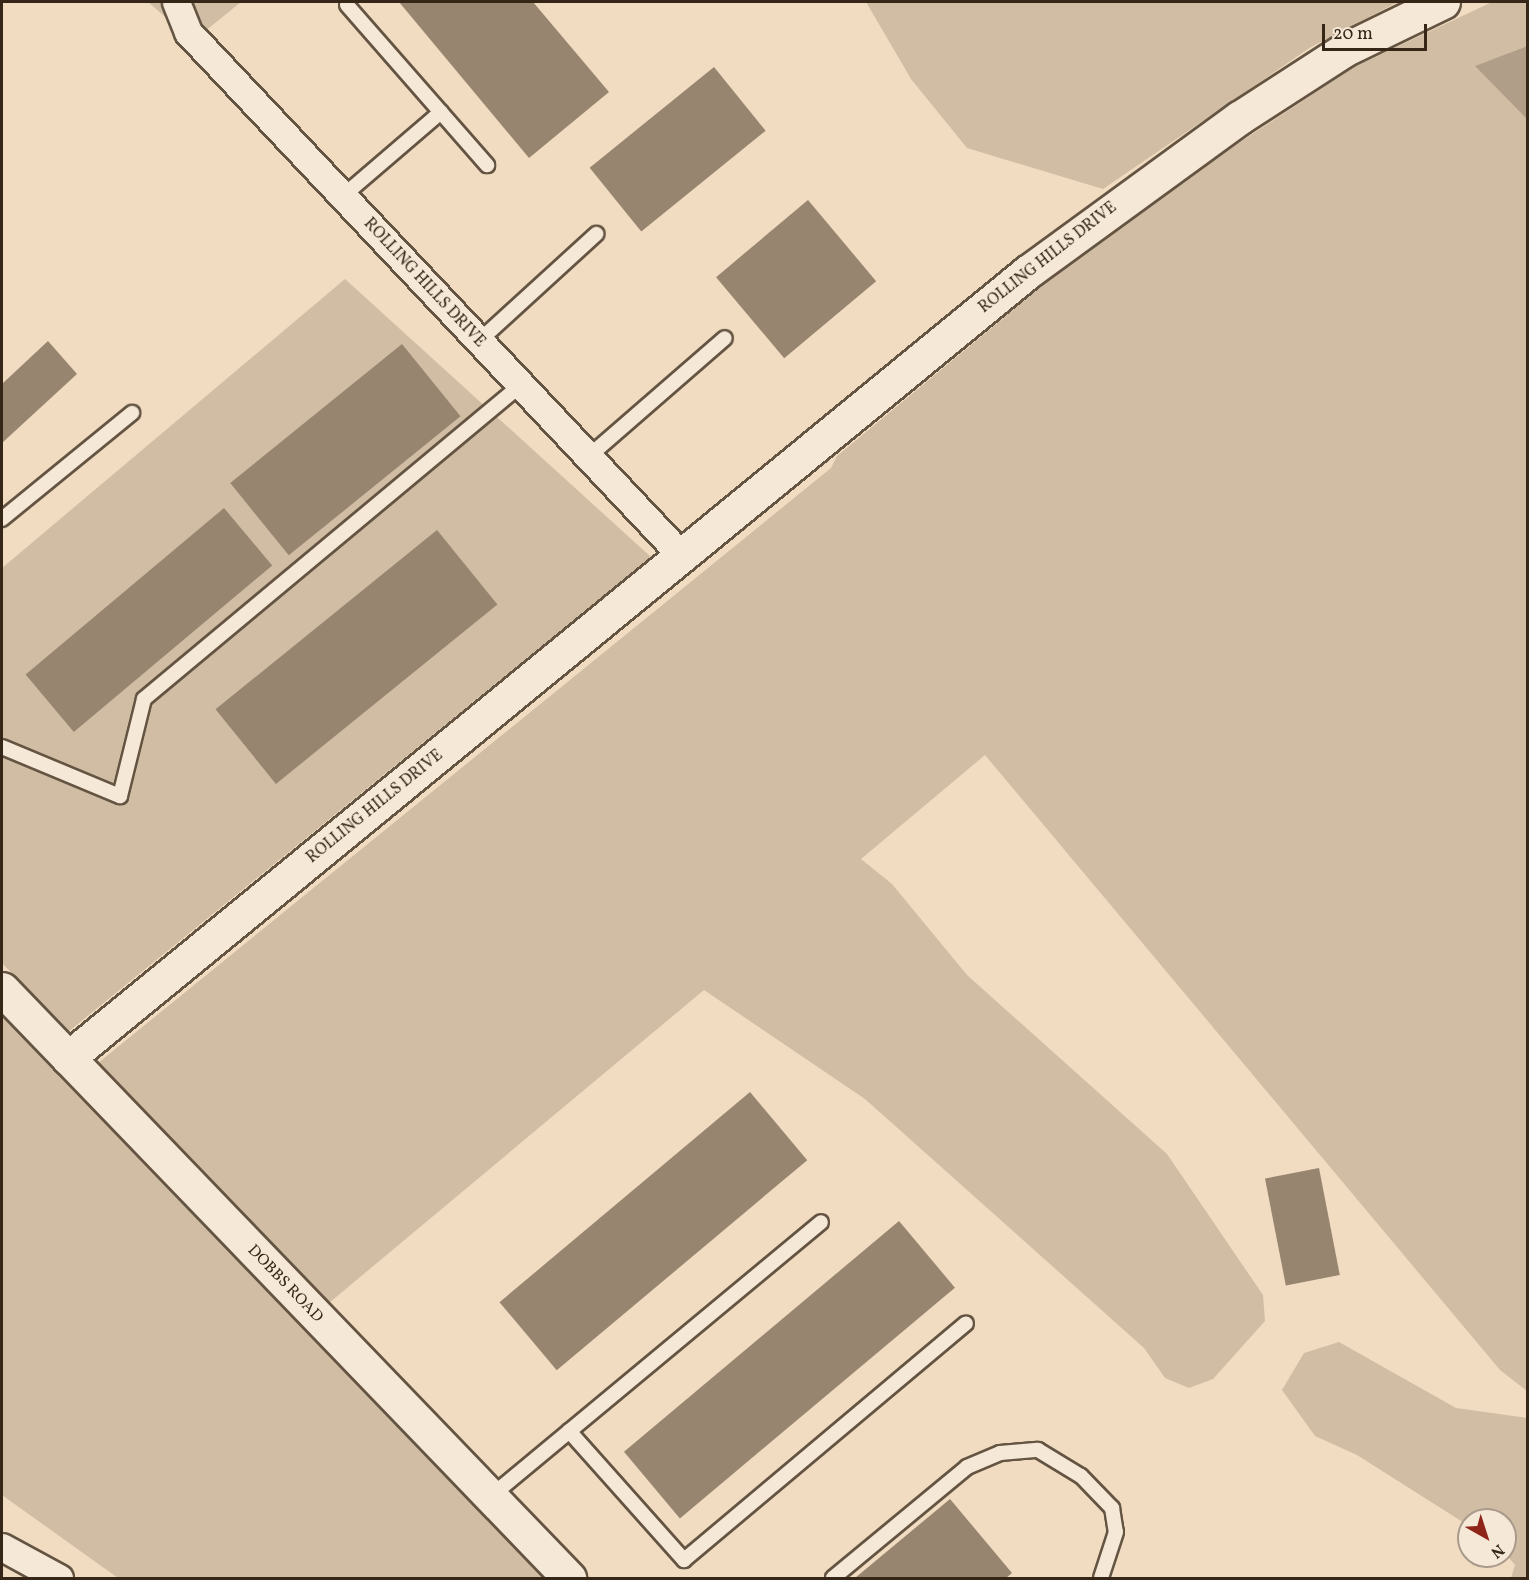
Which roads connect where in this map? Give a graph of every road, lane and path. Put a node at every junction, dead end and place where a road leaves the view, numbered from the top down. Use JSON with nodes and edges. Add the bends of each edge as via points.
{"nodes":[{"id":1,"x":176,"y":2,"type":"edge"},
{"id":2,"x":1443,"y":2,"type":"edge"},
{"id":3,"x":346,"y":5,"type":"dead end"},
{"id":4,"x":441,"y":112,"type":"junction"},
{"id":5,"x":487,"y":165,"type":"dead end"},
{"id":6,"x":343,"y":196,"type":"junction"},
{"id":7,"x":596,"y":234,"type":"dead end"},
{"id":8,"x":725,"y":338,"type":"dead end"},
{"id":9,"x":479,"y":341,"type":"junction"},
{"id":10,"x":521,"y":385,"type":"junction"},
{"id":11,"x":132,"y":413,"type":"dead end"},
{"id":12,"x":588,"y":457,"type":"junction"},
{"id":13,"x":2,"y":519,"type":"edge"},
{"id":14,"x":683,"y":557,"type":"junction"},
{"id":15,"x":2,"y":747,"type":"edge"},
{"id":16,"x":2,"y":989,"type":"edge"},
{"id":17,"x":68,"y":1058,"type":"junction"},
{"id":18,"x":820,"y":1222,"type":"dead end"},
{"id":19,"x":966,"y":1323,"type":"dead end"},
{"id":20,"x":570,"y":1431,"type":"junction"},
{"id":21,"x":490,"y":1497,"type":"junction"},
{"id":22,"x":2,"y":1547,"type":"edge"},
{"id":23,"x":59,"y":1578,"type":"edge"},
{"id":24,"x":569,"y":1578,"type":"edge"},
{"id":25,"x":833,"y":1578,"type":"edge"},
{"id":26,"x":1101,"y":1578,"type":"edge"}],
"edges":[{"from":1,"to":6,"type":"street","name":"ROLLING HILLS DRIVE","via":[[188,32]]},
{"from":2,"to":14,"type":"street","name":"ROLLING HILLS DRIVE","via":[[1344,50],[1160,171],[1029,271]]},
{"from":3,"to":4,"type":"lane"},
{"from":4,"to":5,"type":"lane"},
{"from":4,"to":6,"type":"lane"},
{"from":6,"to":9,"type":"street","name":"ROLLING HILLS DRIVE"},
{"from":7,"to":9,"type":"lane"},
{"from":8,"to":12,"type":"lane"},
{"from":9,"to":10,"type":"street","name":"ROLLING HILLS DRIVE"},
{"from":10,"to":12,"type":"street","name":"ROLLING HILLS DRIVE"},
{"from":10,"to":15,"type":"lane","via":[[144,699],[120,796]]},
{"from":11,"to":13,"type":"lane"},
{"from":12,"to":14,"type":"street","name":"ROLLING HILLS DRIVE"},
{"from":14,"to":17,"type":"street","name":"ROLLING HILLS DRIVE"},
{"from":16,"to":17,"type":"street","name":"DOBBS ROAD"},
{"from":17,"to":21,"type":"street","name":"DOBBS ROAD"},
{"from":18,"to":20,"type":"lane"},
{"from":19,"to":20,"type":"lane","via":[[684,1560]]},
{"from":20,"to":21,"type":"lane"},
{"from":21,"to":24,"type":"street","name":"DOBBS ROAD"},
{"from":22,"to":23,"type":"street"},
{"from":25,"to":26,"type":"lane","via":[[967,1467],[1000,1454],[1038,1450],[1081,1476],[1112,1508],[1116,1532]]}]}
